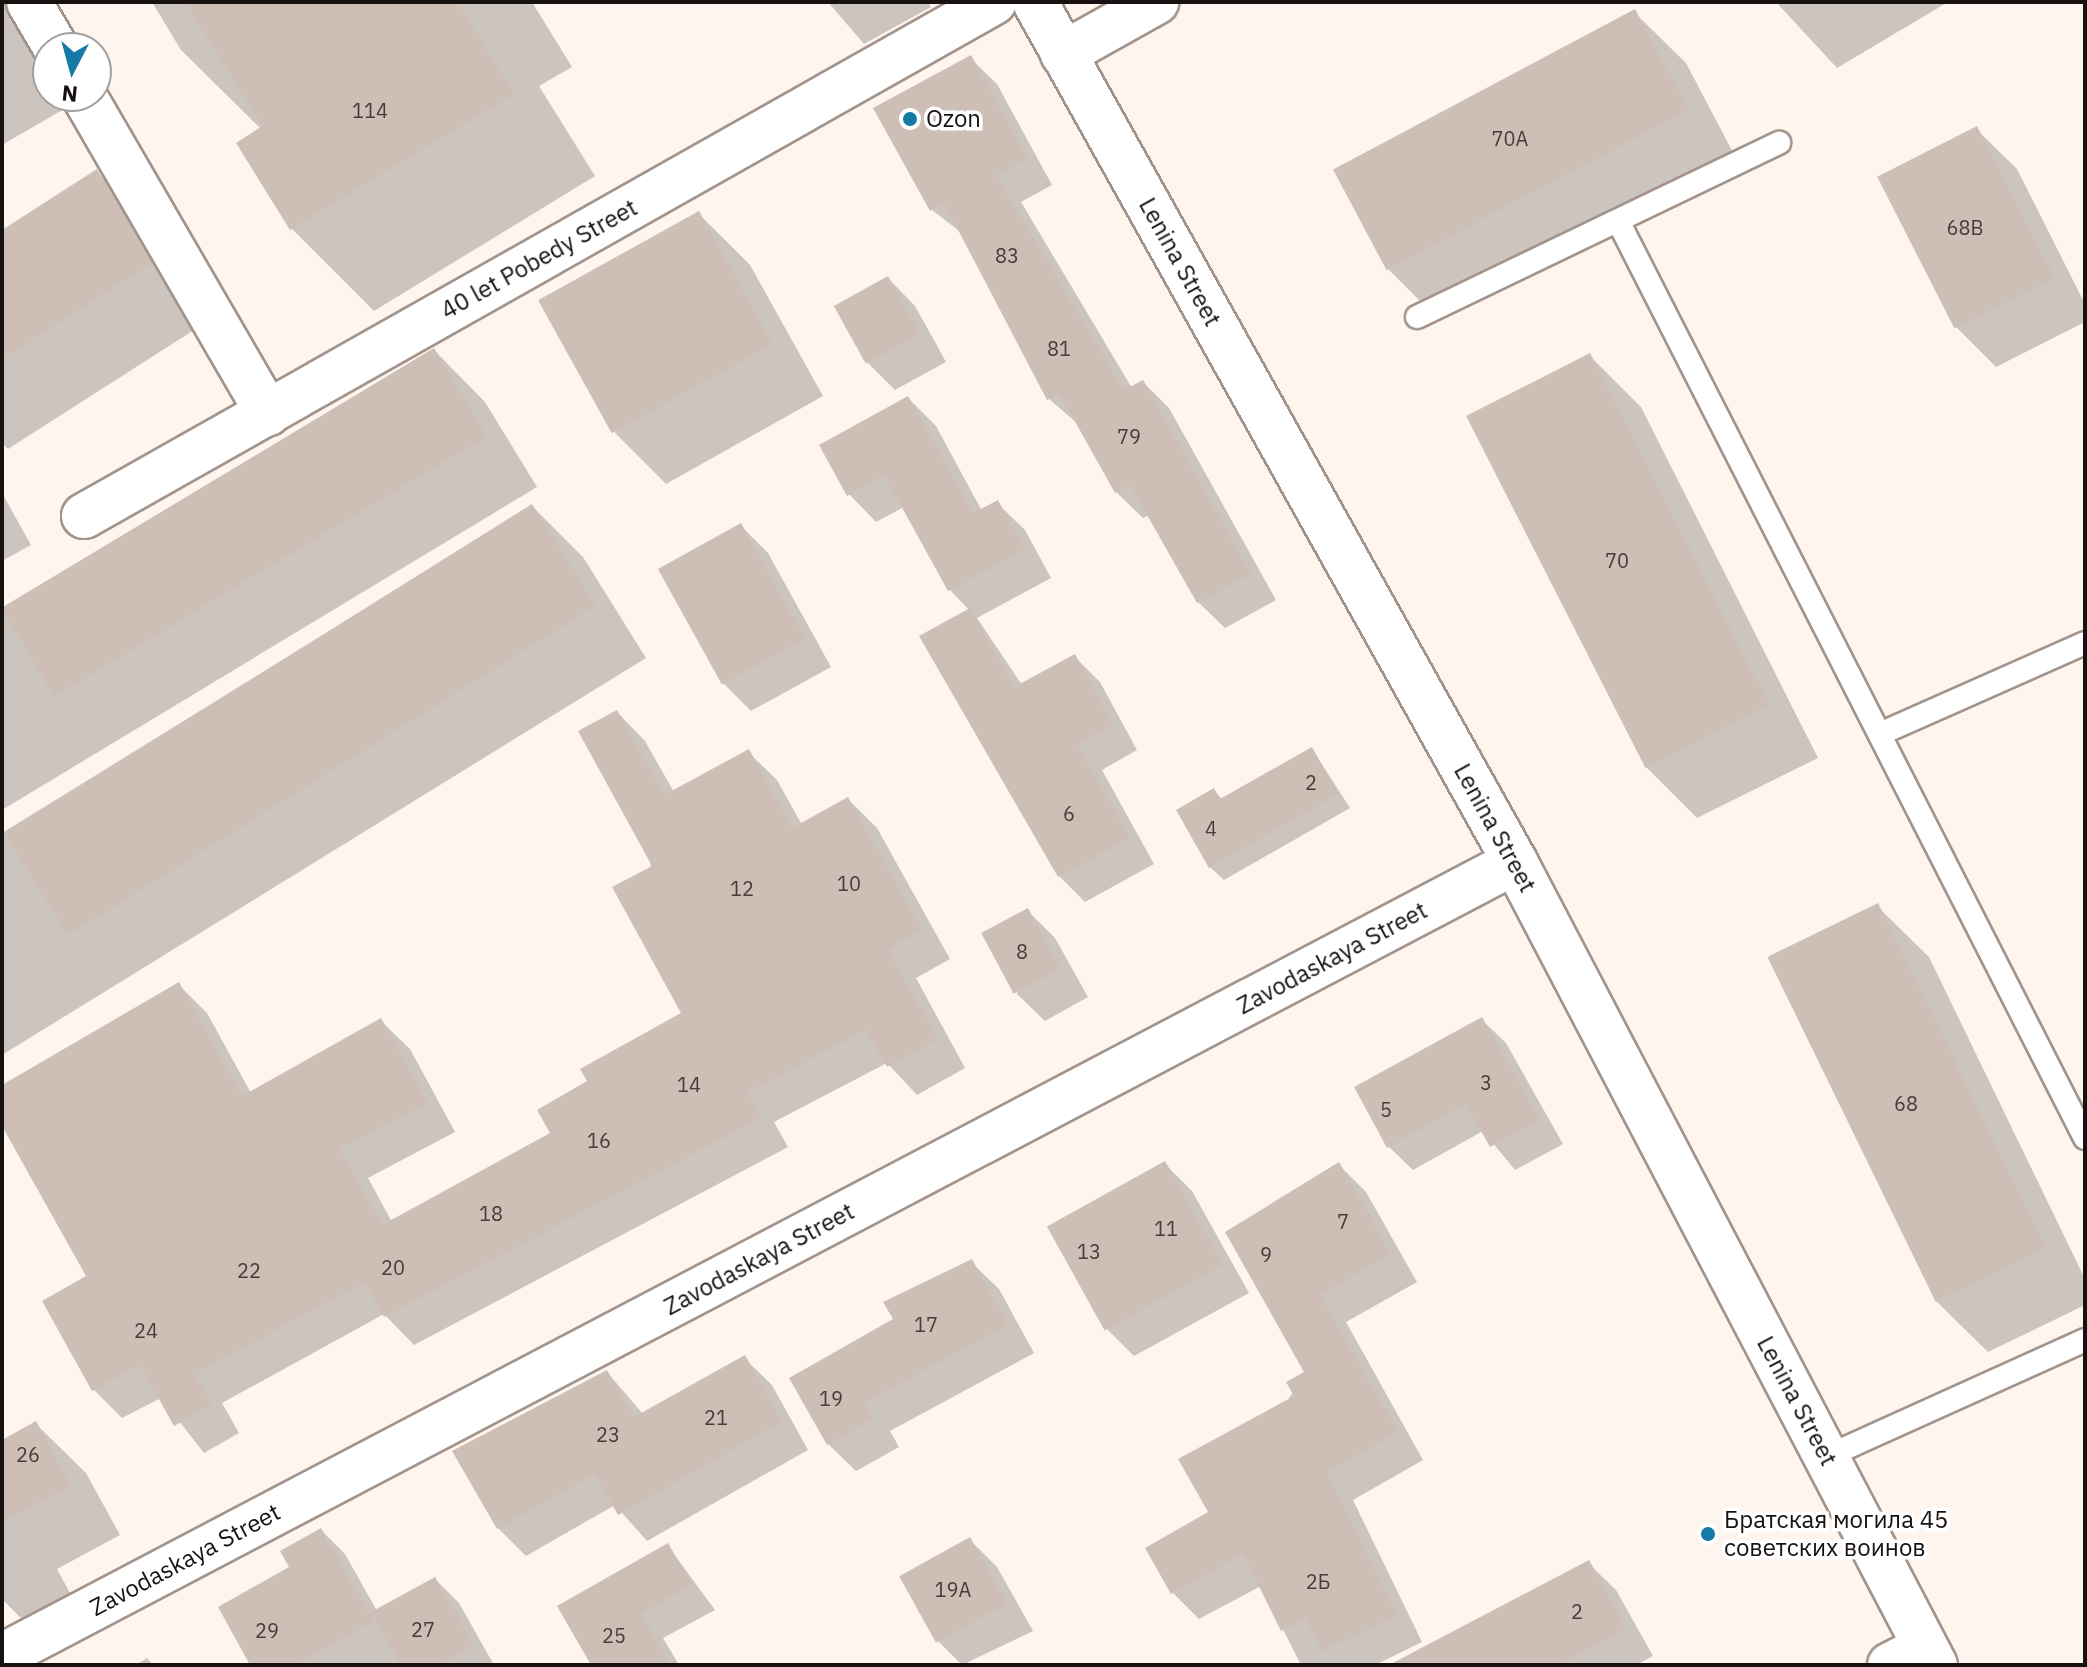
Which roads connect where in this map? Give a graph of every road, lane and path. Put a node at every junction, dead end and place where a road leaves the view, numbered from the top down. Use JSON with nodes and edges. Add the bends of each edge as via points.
{"nodes":[{"id":1,"x":29,"y":2,"type":"edge"},
{"id":2,"x":994,"y":2,"type":"edge"},
{"id":3,"x":1035,"y":2,"type":"edge"},
{"id":4,"x":1156,"y":2,"type":"edge"},
{"id":5,"x":47,"y":32,"type":"edge"},
{"id":6,"x":1063,"y":54,"type":"junction"},
{"id":7,"x":93,"y":112,"type":"edge"},
{"id":8,"x":1779,"y":143,"type":"dead end"},
{"id":9,"x":1618,"y":221,"type":"junction"},
{"id":10,"x":1417,"y":317,"type":"dead end"},
{"id":11,"x":268,"y":413,"type":"junction"},
{"id":12,"x":84,"y":516,"type":"dead end"},
{"id":13,"x":2085,"y":643,"type":"edge"},
{"id":14,"x":1882,"y":733,"type":"junction"},
{"id":15,"x":1515,"y":862,"type":"junction"},
{"id":16,"x":2085,"y":1138,"type":"edge"},
{"id":17,"x":2085,"y":1340,"type":"edge"},
{"id":18,"x":1826,"y":1457,"type":"junction"},
{"id":19,"x":2,"y":1656,"type":"edge"},
{"id":20,"x":1916,"y":1659,"type":"edge"}],
"edges":[{"from":1,"to":5,"type":"street"},
{"from":2,"to":11,"type":"street","name":"40 let Pobedy Street"},
{"from":3,"to":6,"type":"street","name":"Lenina Street"},
{"from":4,"to":6,"type":"street"},
{"from":6,"to":15,"type":"street","name":"Lenina Street"},
{"from":7,"to":11,"type":"street"},
{"from":8,"to":9,"type":"lane"},
{"from":9,"to":10,"type":"lane"},
{"from":9,"to":14,"type":"lane"},
{"from":11,"to":12,"type":"street","name":"40 let Pobedy Street"},
{"from":13,"to":14,"type":"lane"},
{"from":14,"to":16,"type":"lane"},
{"from":15,"to":18,"type":"street","name":"Lenina Street"},
{"from":15,"to":19,"type":"street","name":"Zavodaskaya Street"},
{"from":17,"to":18,"type":"lane"},
{"from":18,"to":20,"type":"street","name":"Lenina Street"}]}
